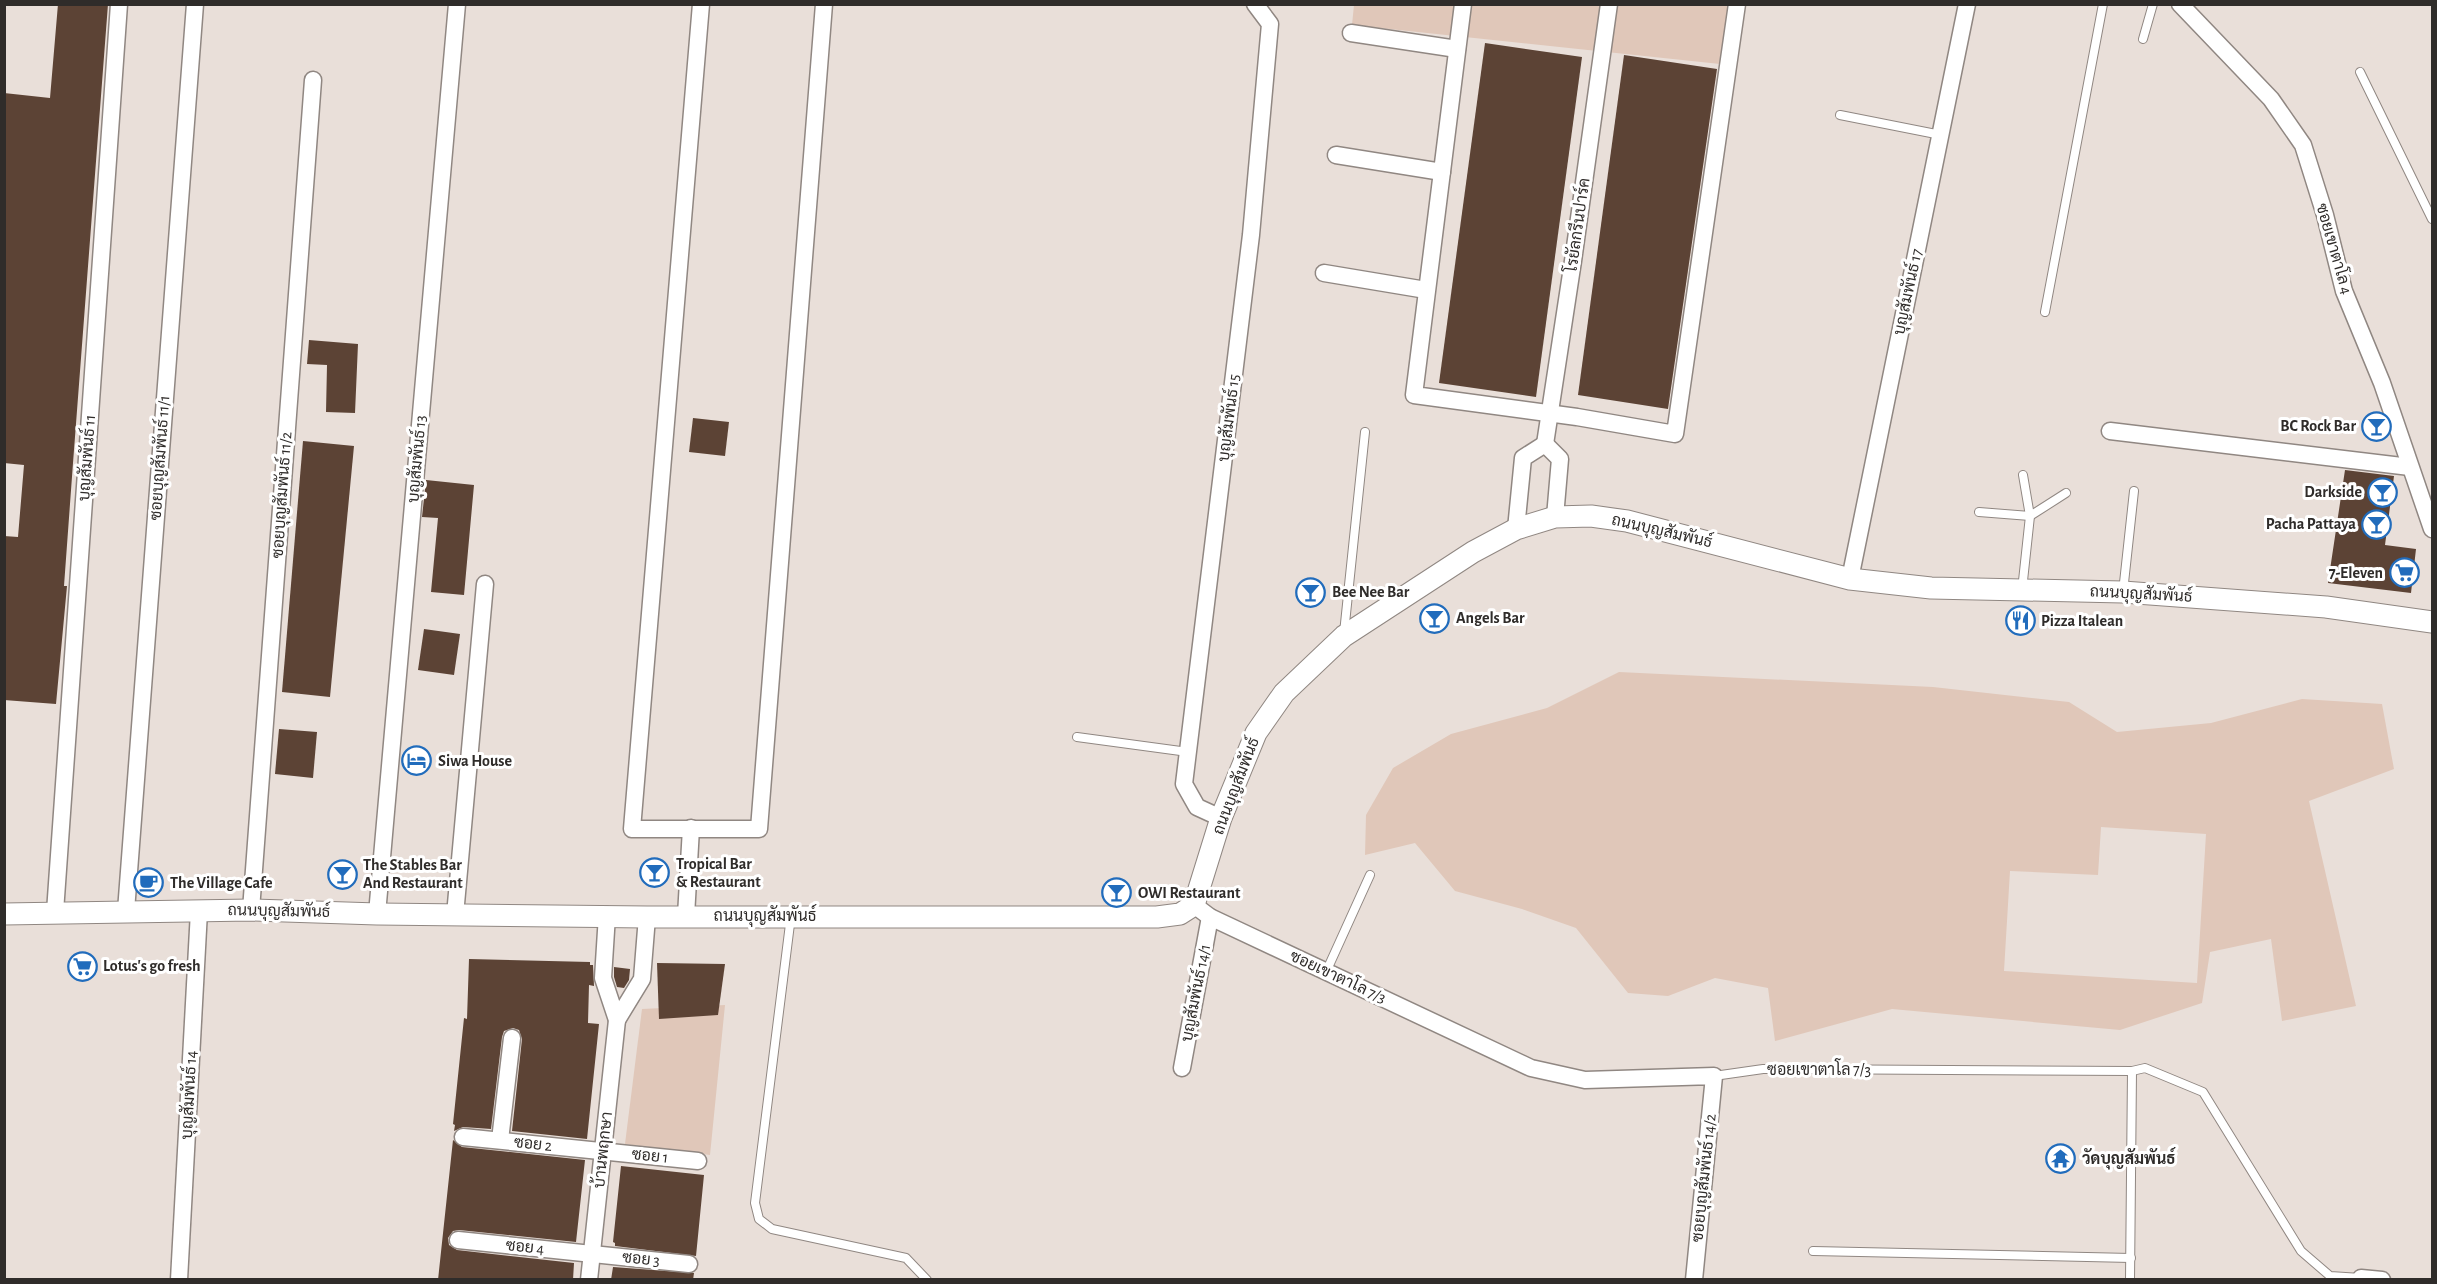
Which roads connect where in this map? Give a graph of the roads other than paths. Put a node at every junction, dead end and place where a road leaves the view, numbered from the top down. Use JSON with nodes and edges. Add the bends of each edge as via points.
{"nodes":[{"id":1,"x":119,"y":4,"type":"edge"},
{"id":2,"x":195,"y":4,"type":"edge"},
{"id":3,"x":457,"y":4,"type":"edge"},
{"id":4,"x":701,"y":4,"type":"edge"},
{"id":5,"x":824,"y":4,"type":"edge"},
{"id":6,"x":1255,"y":4,"type":"edge"},
{"id":7,"x":1463,"y":4,"type":"edge"},
{"id":8,"x":1609,"y":4,"type":"edge"},
{"id":9,"x":1737,"y":4,"type":"edge"},
{"id":10,"x":1967,"y":4,"type":"edge"},
{"id":11,"x":2103,"y":4,"type":"edge"},
{"id":12,"x":2153,"y":4,"type":"edge"},
{"id":13,"x":2180,"y":4,"type":"edge"},
{"id":14,"x":1351,"y":33,"type":"dead end"},
{"id":15,"x":2143,"y":39,"type":"dead end"},
{"id":16,"x":1457,"y":49,"type":"junction"},
{"id":17,"x":2360,"y":72,"type":"dead end"},
{"id":18,"x":313,"y":80,"type":"dead end"},
{"id":19,"x":1840,"y":115,"type":"dead end"},
{"id":20,"x":1941,"y":135,"type":"junction"},
{"id":21,"x":1336,"y":155,"type":"dead end"},
{"id":22,"x":1442,"y":172,"type":"junction"},
{"id":23,"x":2433,"y":219,"type":"edge"},
{"id":24,"x":1324,"y":273,"type":"dead end"},
{"id":25,"x":1426,"y":290,"type":"junction"},
{"id":26,"x":2045,"y":312,"type":"dead end"},
{"id":27,"x":1548,"y":413,"type":"junction"},
{"id":28,"x":2110,"y":431,"type":"dead end"},
{"id":29,"x":1365,"y":432,"type":"dead end"},
{"id":30,"x":1545,"y":444,"type":"junction"},
{"id":31,"x":2410,"y":467,"type":"junction"},
{"id":32,"x":2023,"y":475,"type":"dead end"},
{"id":33,"x":2134,"y":490,"type":"dead end"},
{"id":34,"x":2066,"y":493,"type":"dead end"},
{"id":35,"x":1979,"y":512,"type":"dead end"},
{"id":36,"x":2030,"y":516,"type":"junction"},
{"id":37,"x":1556,"y":517,"type":"junction"},
{"id":38,"x":1516,"y":529,"type":"junction"},
{"id":39,"x":2433,"y":529,"type":"edge"},
{"id":40,"x":1850,"y":579,"type":"junction"},
{"id":41,"x":485,"y":584,"type":"dead end"},
{"id":42,"x":2022,"y":590,"type":"junction"},
{"id":43,"x":2123,"y":592,"type":"junction"},
{"id":44,"x":2433,"y":622,"type":"edge"},
{"id":45,"x":1344,"y":636,"type":"junction"},
{"id":46,"x":1077,"y":737,"type":"dead end"},
{"id":47,"x":1188,"y":752,"type":"junction"},
{"id":48,"x":1221,"y":818,"type":"junction"},
{"id":49,"x":691,"y":828,"type":"junction"},
{"id":50,"x":1370,"y":875,"type":"dead end"},
{"id":51,"x":251,"y":910,"type":"junction"},
{"id":52,"x":126,"y":911,"type":"junction"},
{"id":53,"x":199,"y":911,"type":"junction"},
{"id":54,"x":1202,"y":911,"type":"junction"},
{"id":55,"x":55,"y":912,"type":"junction"},
{"id":56,"x":4,"y":914,"type":"edge"},
{"id":57,"x":377,"y":914,"type":"junction"},
{"id":58,"x":454,"y":915,"type":"junction"},
{"id":59,"x":607,"y":915,"type":"junction"},
{"id":60,"x":686,"y":916,"type":"junction"},
{"id":61,"x":791,"y":916,"type":"junction"},
{"id":62,"x":647,"y":917,"type":"junction"},
{"id":63,"x":1326,"y":972,"type":"junction"},
{"id":64,"x":617,"y":1020,"type":"junction"},
{"id":65,"x":512,"y":1038,"type":"dead end"},
{"id":66,"x":1182,"y":1068,"type":"dead end"},
{"id":67,"x":2132,"y":1071,"type":"junction"},
{"id":68,"x":1714,"y":1076,"type":"junction"},
{"id":69,"x":462,"y":1137,"type":"dead end"},
{"id":70,"x":500,"y":1140,"type":"junction"},
{"id":71,"x":603,"y":1151,"type":"junction"},
{"id":72,"x":698,"y":1161,"type":"dead end"},
{"id":73,"x":458,"y":1240,"type":"dead end"},
{"id":74,"x":1814,"y":1251,"type":"dead end"},
{"id":75,"x":592,"y":1254,"type":"junction"},
{"id":76,"x":2131,"y":1258,"type":"junction"},
{"id":77,"x":689,"y":1264,"type":"dead end"},
{"id":78,"x":2361,"y":1278,"type":"joint"},
{"id":79,"x":179,"y":1280,"type":"edge"},
{"id":80,"x":589,"y":1280,"type":"edge"},
{"id":81,"x":927,"y":1280,"type":"edge"},
{"id":82,"x":1694,"y":1280,"type":"edge"},
{"id":83,"x":2130,"y":1280,"type":"edge"},
{"id":84,"x":2382,"y":1280,"type":"edge"}],
"edges":[{"from":1,"to":55,"type":"street","name":"บุญสัมพันธ์ 11"},
{"from":2,"to":52,"type":"street","name":"ซอยบุญสัมพันธ์ 11/1"},
{"from":3,"to":57,"type":"street","name":"บุญสัมพันธ์ 13"},
{"from":4,"to":49,"type":"street","via":[[632,829]]},
{"from":5,"to":49,"type":"street","via":[[759,829]]},
{"from":6,"to":47,"type":"street","name":"บุญสัมพันธ์ 15","via":[[1270,24],[1266,70],[1251,235]]},
{"from":7,"to":16,"type":"street"},
{"from":8,"to":27,"type":"street","name":"โรยัลกรีนปาร์ค"},
{"from":9,"to":27,"type":"street","via":[[1675,434]]},
{"from":10,"to":20,"type":"street","name":"บุญสัมพันธ์ 17"},
{"from":11,"to":26,"type":"lane"},
{"from":12,"to":15,"type":"lane"},
{"from":13,"to":31,"type":"street","name":"ซอยเขาตาโล 4","via":[[2271,99],[2303,145],[2344,291],[2382,383]]},
{"from":14,"to":16,"type":"street"},
{"from":16,"to":22,"type":"street"},
{"from":17,"to":23,"type":"lane"},
{"from":18,"to":51,"type":"street","name":"ซอยบุญสัมพันธ์ 11/2"},
{"from":19,"to":20,"type":"lane"},
{"from":20,"to":40,"type":"street","name":"บุญสัมพันธ์ 17"},
{"from":21,"to":22,"type":"street"},
{"from":22,"to":25,"type":"street"},
{"from":24,"to":25,"type":"street"},
{"from":25,"to":27,"type":"street","via":[[1414,395]]},
{"from":27,"to":30,"type":"street","name":"โรยัลกรีนปาร์ค"},
{"from":28,"to":31,"type":"street"},
{"from":29,"to":45,"type":"lane"},
{"from":30,"to":37,"type":"street","via":[[1560,459]]},
{"from":30,"to":38,"type":"street","via":[[1523,458]]},
{"from":31,"to":39,"type":"street","name":"ซอยเขาตาโล 4"},
{"from":32,"to":36,"type":"lane"},
{"from":33,"to":43,"type":"lane"},
{"from":34,"to":36,"type":"lane"},
{"from":35,"to":36,"type":"lane"},
{"from":36,"to":42,"type":"lane"},
{"from":37,"to":38,"type":"street","name":"ถนนบุญสัมพันธ์"},
{"from":37,"to":40,"type":"street","name":"ถนนบุญสัมพันธ์","via":[[1592,516],[1627,521]]},
{"from":38,"to":45,"type":"street","name":"ถนนบุญสัมพันธ์","via":[[1473,552]]},
{"from":40,"to":42,"type":"street","name":"ถนนบุญสัมพันธ์","via":[[1931,588]]},
{"from":41,"to":58,"type":"street"},
{"from":42,"to":43,"type":"street","name":"ถนนบุญสัมพันธ์"},
{"from":43,"to":44,"type":"street","name":"ถนนบุญสัมพันธ์","via":[[2326,607]]},
{"from":45,"to":48,"type":"street","name":"ถนนบุญสัมพันธ์","via":[[1284,693],[1261,725]]},
{"from":46,"to":47,"type":"lane"},
{"from":47,"to":48,"type":"street","name":"บุญสัมพันธ์ 15","via":[[1184,784],[1197,807]]},
{"from":48,"to":54,"type":"street","name":"ถนนบุญสัมพันธ์"},
{"from":49,"to":60,"type":"street"},
{"from":50,"to":63,"type":"lane"},
{"from":51,"to":53,"type":"street","name":"ถนนบุญสัมพันธ์"},
{"from":51,"to":57,"type":"street","name":"ถนนบุญสัมพันธ์"},
{"from":52,"to":53,"type":"street","name":"ถนนบุญสัมพันธ์"},
{"from":52,"to":55,"type":"street","name":"ถนนบุญสัมพันธ์"},
{"from":53,"to":79,"type":"street","name":"บุญสัมพันธ์ 14"},
{"from":54,"to":61,"type":"street","name":"ถนนบุญสัมพันธ์","via":[[1156,917]]},
{"from":54,"to":63,"type":"street","name":"ซอยเขาตาโล 7/3"},
{"from":54,"to":66,"type":"street","name":"บุญสัมพันธ์ 14/1"},
{"from":55,"to":56,"type":"street","name":"ถนนบุญสัมพันธ์"},
{"from":57,"to":58,"type":"street","name":"ถนนบุญสัมพันธ์"},
{"from":58,"to":59,"type":"street","name":"ถนนบุญสัมพันธ์"},
{"from":59,"to":62,"type":"street","name":"ถนนบุญสัมพันธ์"},
{"from":59,"to":64,"type":"street","name":"บ้านพฤกษา","via":[[603,978]]},
{"from":60,"to":61,"type":"street","name":"ถนนบุญสัมพันธ์"},
{"from":60,"to":62,"type":"street","name":"ถนนบุญสัมพันธ์"},
{"from":61,"to":81,"type":"lane","via":[[755,1203],[759,1219],[772,1229],[906,1258]]},
{"from":62,"to":64,"type":"street","name":"บ้านพฤกษา","via":[[642,979]]},
{"from":63,"to":68,"type":"street","name":"ซอยเขาตาโล 7/3","via":[[1531,1068],[1585,1080]]},
{"from":64,"to":71,"type":"street","name":"บ้านพฤกษา"},
{"from":65,"to":70,"type":"street"},
{"from":67,"to":68,"type":"lane","name":"ซอยเขาตาโล 7/3","via":[[1763,1070]]},
{"from":67,"to":76,"type":"lane"},
{"from":67,"to":78,"type":"lane","name":"ซอยเขาตาโล 7/3","via":[[2145,1068],[2203,1092],[2301,1251],[2330,1276]]},
{"from":68,"to":82,"type":"street","name":"ซอยบุญสัมพันธ์ 14/2"},
{"from":69,"to":70,"type":"street","name":"ซอย 2"},
{"from":70,"to":71,"type":"street","name":"ซอย 2"},
{"from":71,"to":72,"type":"street","name":"ซอย 1"},
{"from":71,"to":75,"type":"street","name":"บ้านพฤกษา"},
{"from":73,"to":75,"type":"street","name":"ซอย 4"},
{"from":74,"to":76,"type":"lane"},
{"from":75,"to":77,"type":"street","name":"ซอย 3"},
{"from":75,"to":80,"type":"street","name":"บ้านพฤกษา"},
{"from":76,"to":83,"type":"lane"},
{"from":78,"to":84,"type":"street","name":"ซอยเขาตาโล 7/3"}]}
